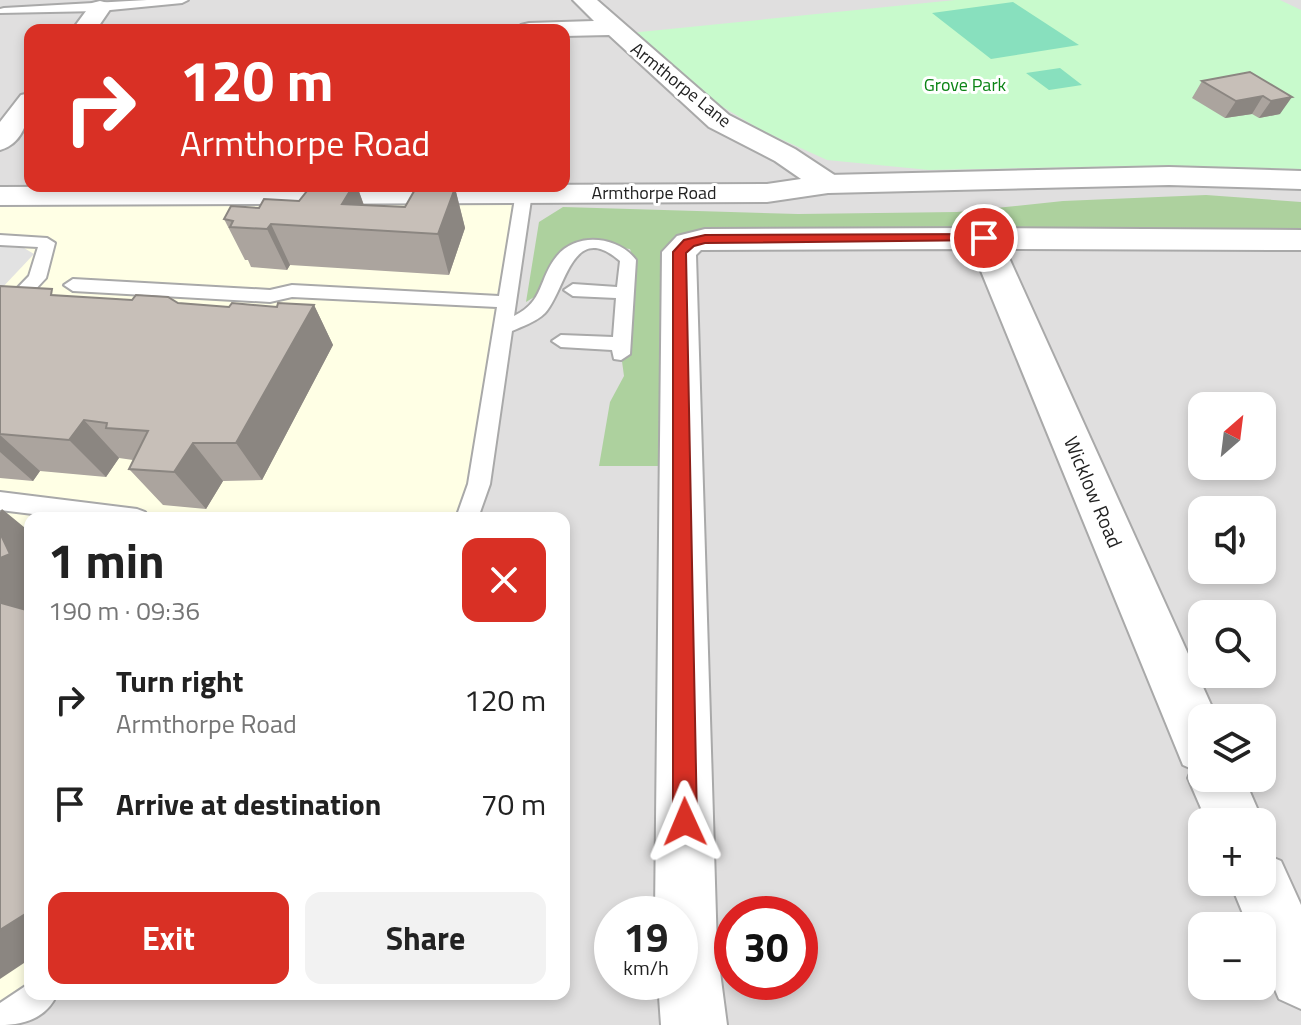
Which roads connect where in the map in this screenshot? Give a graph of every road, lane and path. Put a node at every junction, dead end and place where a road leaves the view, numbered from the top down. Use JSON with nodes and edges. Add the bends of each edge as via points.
{"nodes":[{"id":1,"x":182,"y":0,"type":"edge"},
{"id":2,"x":584,"y":0,"type":"edge"},
{"id":3,"x":100,"y":8,"type":"junction"},
{"id":4,"x":4,"y":11,"type":"dead end"},
{"id":5,"x":88,"y":24,"type":"edge"},
{"id":6,"x":613,"y":28,"type":"junction"},
{"id":7,"x":570,"y":29,"type":"edge"},
{"id":8,"x":24,"y":109,"type":"edge"},
{"id":9,"x":0,"y":141,"type":"edge"},
{"id":10,"x":0,"y":172,"type":"edge"},
{"id":11,"x":24,"y":172,"type":"edge"},
{"id":12,"x":570,"y":175,"type":"edge"},
{"id":13,"x":1301,"y":180,"type":"edge"},
{"id":14,"x":828,"y":184,"type":"junction"},
{"id":15,"x":570,"y":190,"type":"edge"},
{"id":16,"x":300,"y":192,"type":"edge"},
{"id":17,"x":524,"y":192,"type":"edge"},
{"id":18,"x":0,"y":196,"type":"edge"},
{"id":19,"x":984,"y":238,"type":"junction"},
{"id":20,"x":0,"y":240,"type":"edge"},
{"id":21,"x":1301,"y":240,"type":"edge"},
{"id":22,"x":73,"y":285,"type":"dead end"},
{"id":23,"x":573,"y":290,"type":"dead end"},
{"id":24,"x":626,"y":293,"type":"junction"},
{"id":25,"x":505,"y":302,"type":"junction"},
{"id":26,"x":0,"y":317,"type":"edge"},
{"id":27,"x":501,"y":329,"type":"junction"},
{"id":28,"x":561,"y":341,"type":"dead end"},
{"id":29,"x":0,"y":501,"type":"edge"},
{"id":30,"x":89,"y":512,"type":"edge"},
{"id":31,"x":469,"y":512,"type":"edge"},
{"id":32,"x":1188,"y":713,"type":"edge"},
{"id":33,"x":1266,"y":896,"type":"edge"},
{"id":34,"x":1301,"y":977,"type":"edge"},
{"id":35,"x":32,"y":1000,"type":"edge"},
{"id":36,"x":0,"y":1022,"type":"edge"},
{"id":37,"x":694,"y":1025,"type":"edge"}],
"edges":[{"from":1,"to":3,"type":"lane"},
{"from":2,"to":6,"type":"street","name":"Armthorpe Lane"},
{"from":3,"to":4,"type":"lane"},
{"from":3,"to":5,"type":"street"},
{"from":6,"to":7,"type":"street"},
{"from":6,"to":14,"type":"street","name":"Armthorpe Lane","via":[[719,121]]},
{"from":8,"to":9,"type":"street"},
{"from":10,"to":11,"type":"street"},
{"from":12,"to":14,"type":"street","name":"Armthorpe Road","via":[[761,176]]},
{"from":13,"to":14,"type":"street","name":"Armthorpe Road","via":[[1169,176]]},
{"from":14,"to":15,"type":"street","name":"Armthorpe Road","via":[[767,193]]},
{"from":16,"to":18,"type":"street","name":"Armthorpe Road"},
{"from":17,"to":25,"type":"lane"},
{"from":19,"to":21,"type":"street"},
{"from":19,"to":32,"type":"street","name":"Wicklow Road"},
{"from":19,"to":37,"type":"street","via":[[705,239],[679,252],[686,949]]},
{"from":20,"to":26,"type":"lane","via":[[47,243],[37,278]]},
{"from":22,"to":25,"type":"lane"},
{"from":23,"to":24,"type":"lane"},
{"from":24,"to":27,"type":"lane","via":[[628,260],[618,250],[579,247],[561,260],[536,312]]},
{"from":24,"to":28,"type":"lane","via":[[621,349]]},
{"from":25,"to":27,"type":"lane"},
{"from":27,"to":31,"type":"lane","via":[[479,484]]},
{"from":29,"to":30,"type":"lane"},
{"from":33,"to":34,"type":"street"},
{"from":35,"to":36,"type":"lane"}]}
